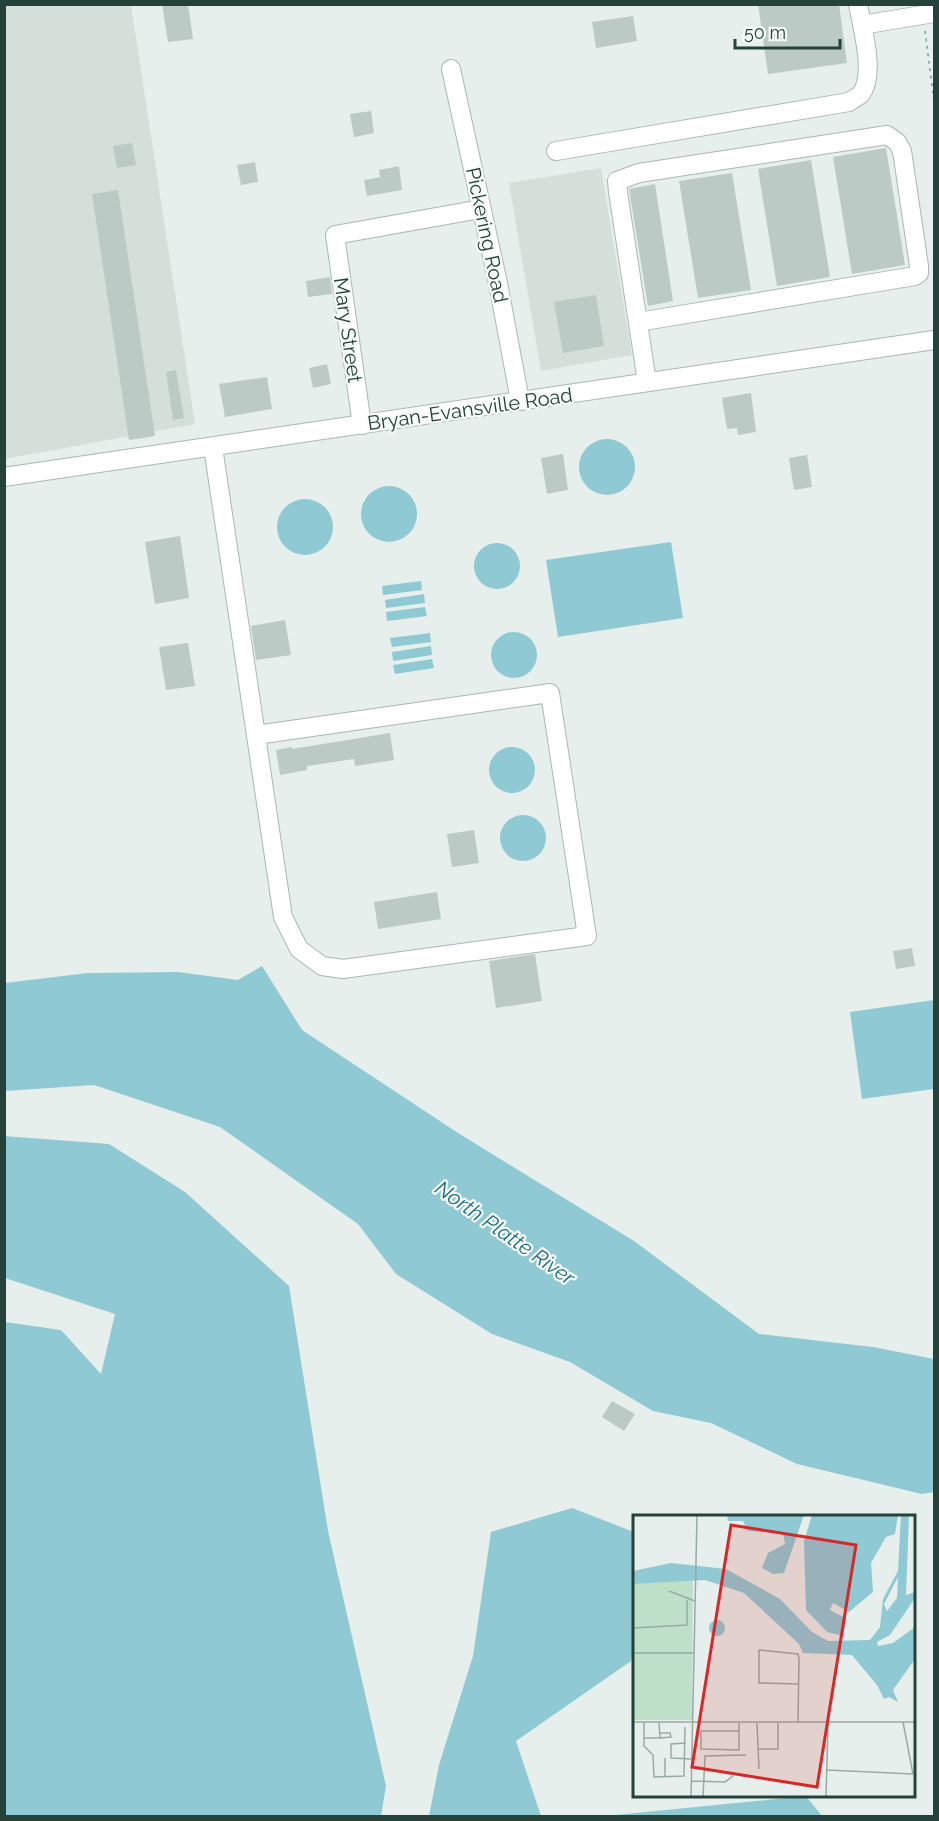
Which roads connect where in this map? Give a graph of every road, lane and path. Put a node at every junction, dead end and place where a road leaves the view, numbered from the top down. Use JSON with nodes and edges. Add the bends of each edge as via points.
{"nodes":[{"id":1,"x":858,"y":4,"type":"edge"},
{"id":2,"x":928,"y":14,"type":"edge"},
{"id":3,"x":862,"y":24,"type":"junction"},
{"id":4,"x":451,"y":69,"type":"dead end"},
{"id":5,"x":934,"y":101,"type":"edge"},
{"id":6,"x":556,"y":151,"type":"dead end"},
{"id":7,"x":481,"y":209,"type":"junction"},
{"id":8,"x":638,"y":322,"type":"junction"},
{"id":9,"x":934,"y":340,"type":"edge"},
{"id":10,"x":647,"y":382,"type":"junction"},
{"id":11,"x":520,"y":401,"type":"junction"},
{"id":12,"x":362,"y":425,"type":"junction"},
{"id":13,"x":213,"y":447,"type":"junction"},
{"id":14,"x":4,"y":477,"type":"edge"},
{"id":15,"x":256,"y":735,"type":"junction"}],
"edges":[{"from":1,"to":3,"type":"street"},
{"from":2,"to":3,"type":"street"},
{"from":2,"to":5,"type":"path"},
{"from":3,"to":6,"type":"street","via":[[869,70],[860,95],[849,102]]},
{"from":4,"to":7,"type":"street","name":"Pickering Road"},
{"from":7,"to":11,"type":"street","name":"Pickering Road"},
{"from":7,"to":12,"type":"street","name":"Mary Street","via":[[335,235]]},
{"from":8,"to":8,"type":"street","via":[[617,181],[639,173],[887,135],[897,142],[902,151],[919,266],[915,276]]},
{"from":8,"to":10,"type":"street"},
{"from":9,"to":10,"type":"street","name":"Bryan-Evansville Road"},
{"from":10,"to":11,"type":"street","name":"Bryan-Evansville Road"},
{"from":11,"to":12,"type":"street","name":"Bryan-Evansville Road"},
{"from":12,"to":13,"type":"street","name":"Bryan-Evansville Road"},
{"from":13,"to":14,"type":"street","name":"Bryan-Evansville Road"},
{"from":13,"to":15,"type":"street"},
{"from":15,"to":15,"type":"street","via":[[284,917],[299,949],[322,966],[343,969],[587,936],[550,693]]}]}
